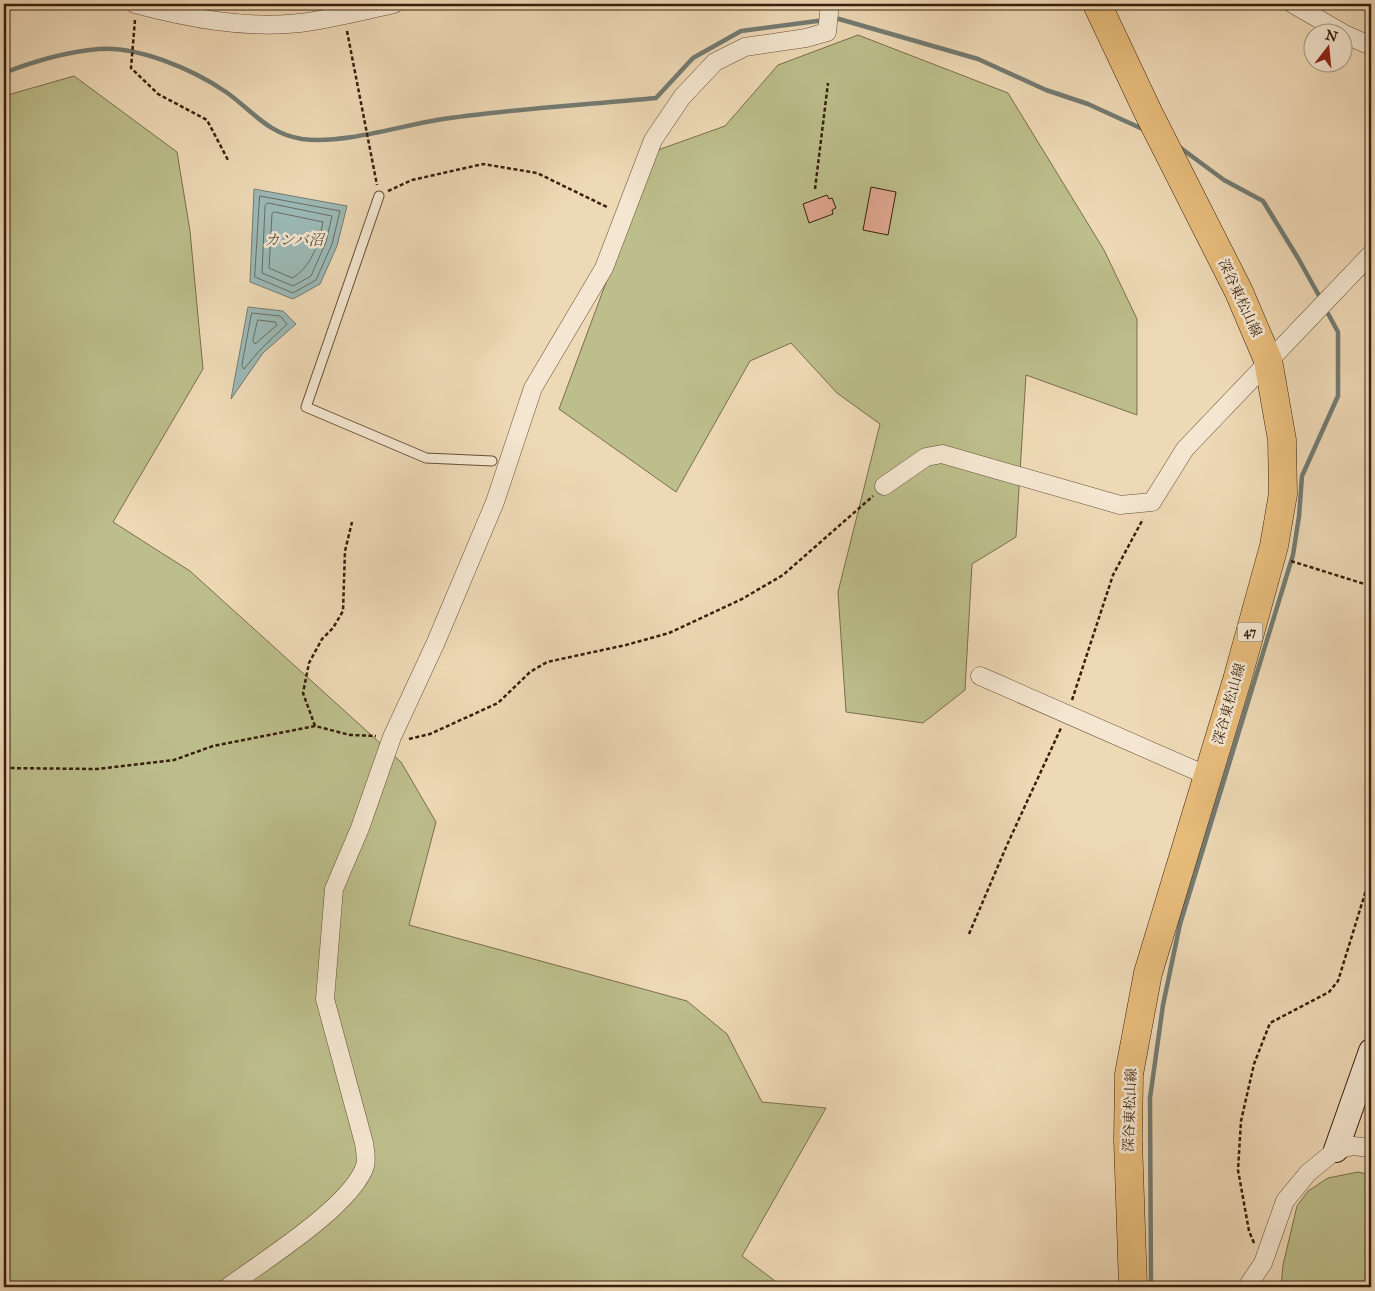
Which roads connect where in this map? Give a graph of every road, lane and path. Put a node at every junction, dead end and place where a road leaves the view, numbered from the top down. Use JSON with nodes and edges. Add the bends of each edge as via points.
{"nodes":[{"id":1,"x":136,"y":4,"type":"edge"},
{"id":2,"x":394,"y":4,"type":"edge"},
{"id":3,"x":830,"y":4,"type":"edge"},
{"id":4,"x":1097,"y":4,"type":"edge"},
{"id":5,"x":1293,"y":4,"type":"edge"},
{"id":6,"x":343,"y":15,"type":"junction"},
{"id":7,"x":1323,"y":22,"type":"edge"},
{"id":8,"x":1352,"y":37,"type":"edge"},
{"id":9,"x":1371,"y":46,"type":"edge"},
{"id":10,"x":828,"y":83,"type":"dead end"},
{"id":11,"x":229,"y":162,"type":"dead end"},
{"id":12,"x":815,"y":189,"type":"dead end"},
{"id":13,"x":380,"y":196,"type":"junction"},
{"id":14,"x":623,"y":215,"type":"junction"},
{"id":15,"x":1371,"y":254,"type":"edge"},
{"id":16,"x":1268,"y":360,"type":"junction"},
{"id":17,"x":492,"y":461,"type":"dead end"},
{"id":18,"x":884,"y":486,"type":"joint"},
{"id":19,"x":352,"y":522,"type":"dead end"},
{"id":20,"x":1271,"y":555,"type":"junction"},
{"id":21,"x":1371,"y":586,"type":"edge"},
{"id":22,"x":980,"y":676,"type":"dead end"},
{"id":23,"x":315,"y":726,"type":"junction"},
{"id":24,"x":392,"y":737,"type":"junction"},
{"id":25,"x":4,"y":768,"type":"edge"},
{"id":26,"x":1208,"y":776,"type":"junction"},
{"id":27,"x":1371,"y":874,"type":"edge"},
{"id":28,"x":1371,"y":1051,"type":"edge"},
{"id":29,"x":1371,"y":1148,"type":"edge"},
{"id":30,"x":1336,"y":1150,"type":"junction"},
{"id":31,"x":1262,"y":1263,"type":"junction"},
{"id":32,"x":228,"y":1287,"type":"edge"},
{"id":33,"x":1133,"y":1287,"type":"edge"},
{"id":34,"x":1247,"y":1287,"type":"edge"}],
"edges":[{"from":1,"to":6,"type":"street","via":[[199,18],[254,24],[299,23]]},
{"from":1,"to":11,"type":"path","via":[[131,68],[158,94],[207,120]]},
{"from":2,"to":6,"type":"street"},
{"from":3,"to":14,"type":"street","via":[[827,32],[745,48],[715,62],[682,97],[653,140]]},
{"from":4,"to":16,"type":"main road","name":"深谷東松山線","number":"47","via":[[1239,292]]},
{"from":5,"to":7,"type":"street"},
{"from":6,"to":13,"type":"path"},
{"from":8,"to":9,"type":"street"},
{"from":10,"to":12,"type":"path"},
{"from":13,"to":14,"type":"path","via":[[412,180],[483,164],[537,173]]},
{"from":13,"to":17,"type":"lane","via":[[306,407],[426,458]]},
{"from":14,"to":24,"type":"street","via":[[604,268],[533,388],[495,502]]},
{"from":15,"to":16,"type":"street"},
{"from":16,"to":18,"type":"street","via":[[1185,449],[1152,502],[1120,505],[942,454],[926,457]]},
{"from":16,"to":20,"type":"main road","name":"深谷東松山線","number":"47","via":[[1282,440],[1283,494]]},
{"from":18,"to":24,"type":"path","via":[[783,575],[742,599],[669,633],[547,662],[530,672],[498,703],[430,734],[407,740]]},
{"from":19,"to":23,"type":"path","via":[[344,551],[344,611],[322,639],[309,663],[302,693]]},
{"from":20,"to":21,"type":"path"},
{"from":20,"to":26,"type":"main road","name":"深谷東松山線","number":"47"},
{"from":22,"to":26,"type":"street"},
{"from":23,"to":24,"type":"path","via":[[350,735]]},
{"from":23,"to":25,"type":"path","via":[[212,746],[174,760],[97,769]]},
{"from":24,"to":32,"type":"street","via":[[360,828],[334,889],[325,999],[364,1143],[366,1164],[355,1186],[335,1206]]},
{"from":26,"to":33,"type":"main road","name":"深谷東松山線","number":"47","via":[[1148,974],[1129,1074]]},
{"from":27,"to":31,"type":"path","via":[[1338,981],[1329,992],[1270,1023],[1254,1064],[1241,1120],[1238,1170],[1249,1231]]},
{"from":28,"to":30,"type":"street"},
{"from":29,"to":30,"type":"street","via":[[1353,1146]]},
{"from":30,"to":31,"type":"street","via":[[1308,1173],[1285,1201]]},
{"from":31,"to":34,"type":"street"}]}
